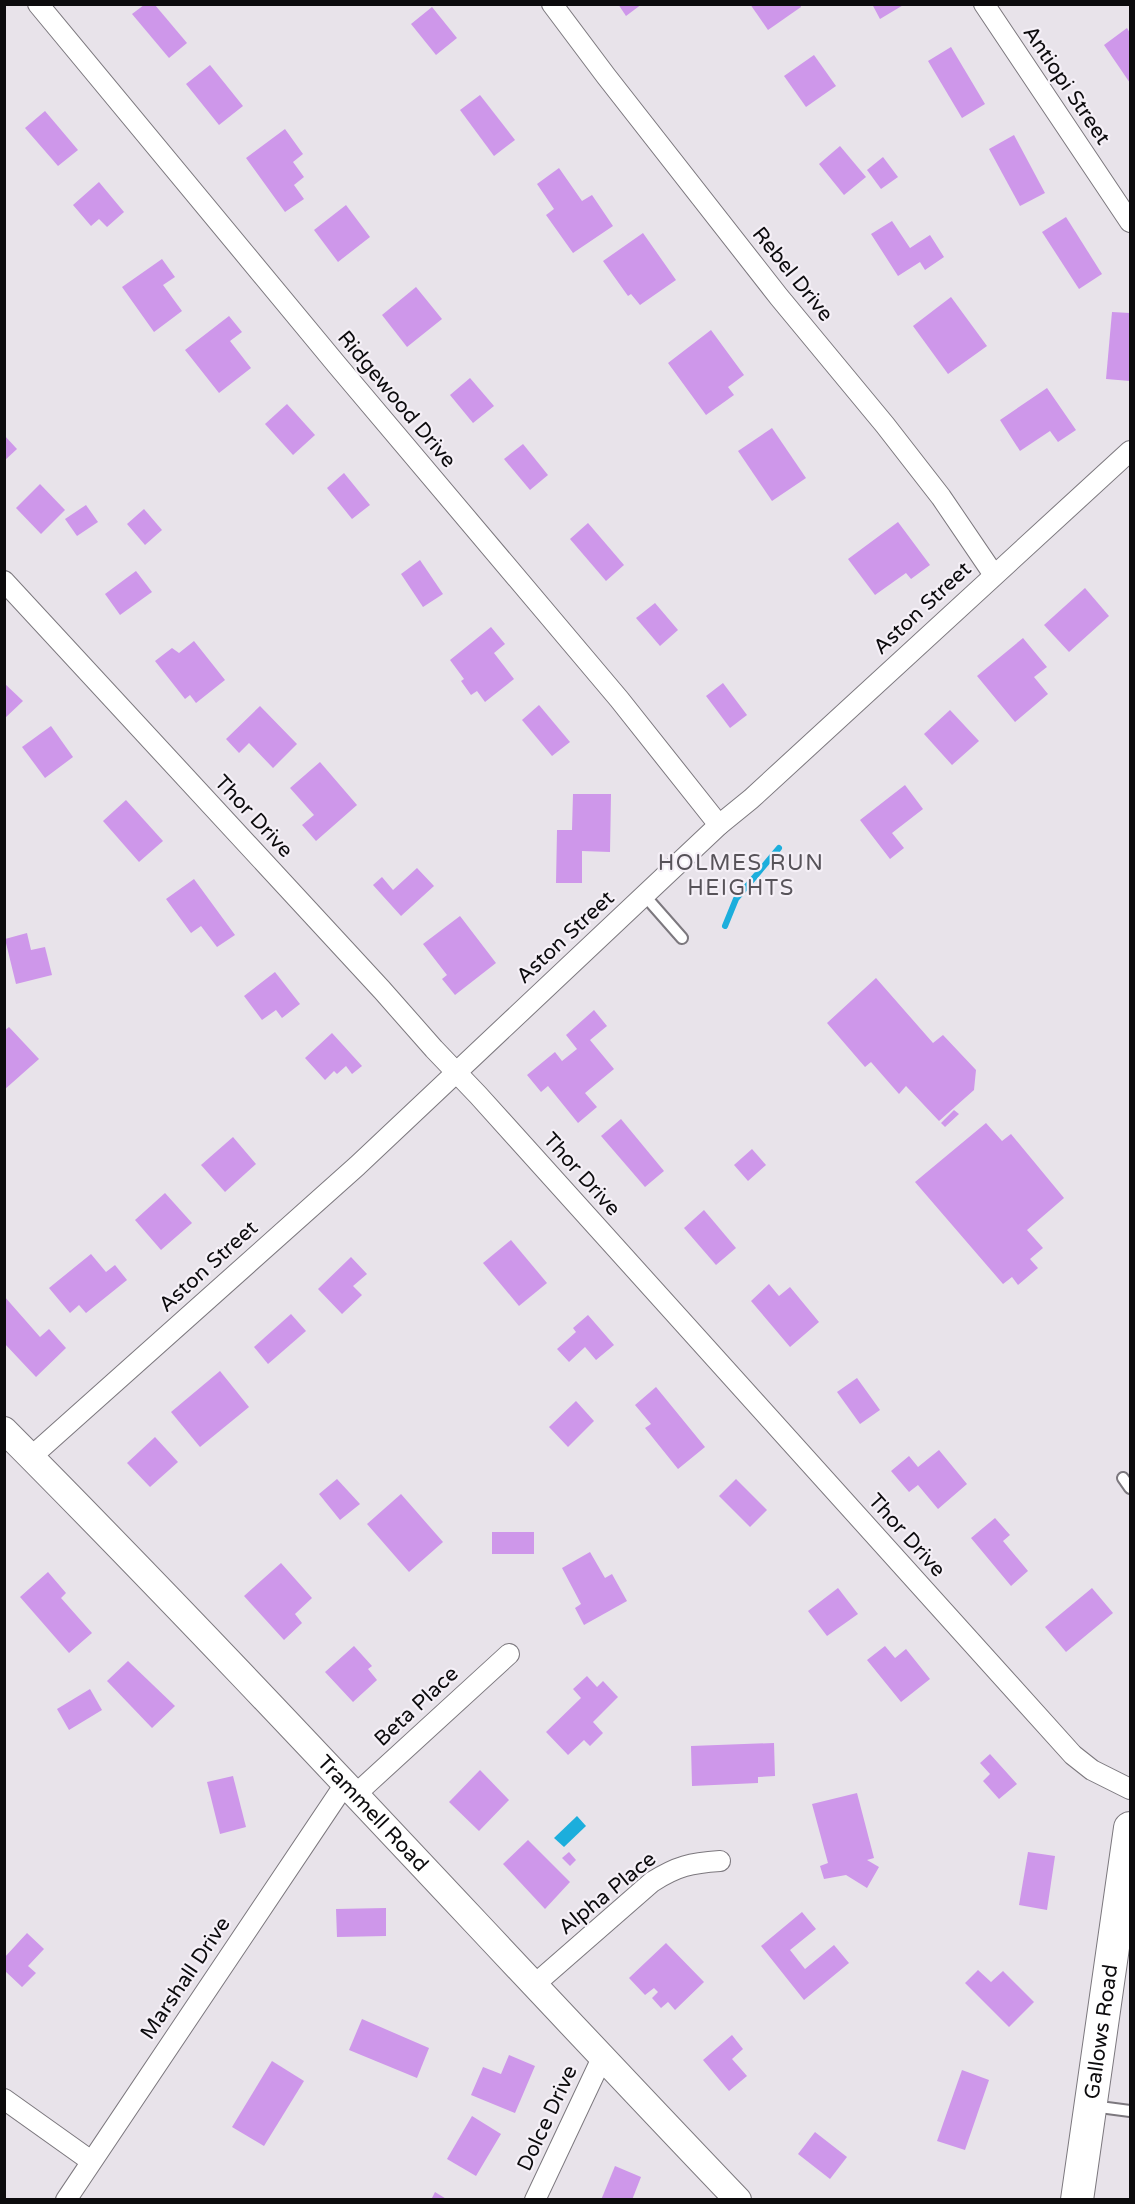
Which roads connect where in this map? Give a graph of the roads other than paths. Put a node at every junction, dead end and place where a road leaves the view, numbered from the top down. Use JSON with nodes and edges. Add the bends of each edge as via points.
{"nodes":[{"id":1,"x":38,"y":4,"type":"edge"},
{"id":2,"x":552,"y":4,"type":"edge"},
{"id":3,"x":984,"y":4,"type":"edge"},
{"id":4,"x":1131,"y":222,"type":"edge"},
{"id":5,"x":1131,"y":451,"type":"edge"},
{"id":6,"x":994,"y":574,"type":"junction"},
{"id":7,"x":4,"y":581,"type":"edge"},
{"id":8,"x":719,"y":825,"type":"junction"},
{"id":9,"x":645,"y":896,"type":"junction"},
{"id":10,"x":682,"y":938,"type":"dead end"},
{"id":11,"x":456,"y":1072,"type":"junction"},
{"id":12,"x":4,"y":1430,"type":"edge"},
{"id":13,"x":31,"y":1457,"type":"junction"},
{"id":14,"x":1127,"y":1479,"type":"edge"},
{"id":15,"x":1131,"y":1488,"type":"edge"},
{"id":16,"x":509,"y":1654,"type":"dead end"},
{"id":17,"x":351,"y":1789,"type":"junction"},
{"id":18,"x":1131,"y":1789,"type":"edge"},
{"id":19,"x":1131,"y":1828,"type":"edge"},
{"id":20,"x":720,"y":1861,"type":"dead end"},
{"id":21,"x":1122,"y":1950,"type":"edge"},
{"id":22,"x":534,"y":1985,"type":"junction"},
{"id":23,"x":602,"y":2058,"type":"junction"},
{"id":24,"x":4,"y":2099,"type":"edge"},
{"id":25,"x":1091,"y":2106,"type":"junction"},
{"id":26,"x":1131,"y":2111,"type":"edge"},
{"id":27,"x":91,"y":2161,"type":"junction"},
{"id":28,"x":66,"y":2199,"type":"edge"},
{"id":29,"x":535,"y":2199,"type":"edge"},
{"id":30,"x":738,"y":2199,"type":"edge"},
{"id":31,"x":1077,"y":2199,"type":"edge"}],
"edges":[{"from":1,"to":8,"type":"street","name":"Ridgewood Drive","via":[[619,699]]},
{"from":2,"to":6,"type":"street","name":"Rebel Drive","via":[[941,497]]},
{"from":3,"to":4,"type":"street","name":"Antiopi Street"},
{"from":5,"to":6,"type":"street","name":"Aston Street"},
{"from":6,"to":8,"type":"street","name":"Aston Street"},
{"from":7,"to":11,"type":"street","name":"Thor Drive"},
{"from":8,"to":9,"type":"street","name":"Aston Street"},
{"from":9,"to":10,"type":"lane"},
{"from":9,"to":11,"type":"street","name":"Aston Street"},
{"from":11,"to":13,"type":"street","name":"Aston Street","via":[[357,1166]]},
{"from":11,"to":18,"type":"street","name":"Thor Drive","via":[[1073,1755],[1092,1770]]},
{"from":12,"to":13,"type":"street","name":"Trammell Road"},
{"from":13,"to":17,"type":"street","name":"Trammell Road"},
{"from":14,"to":15,"type":"lane"},
{"from":16,"to":17,"type":"street","name":"Beta Place"},
{"from":17,"to":22,"type":"street","name":"Trammell Road"},
{"from":17,"to":27,"type":"street","name":"Marshall Drive"},
{"from":19,"to":21,"type":"main road","name":"Gallows Road"},
{"from":20,"to":22,"type":"street","name":"Alpha Place","via":[[690,1863],[670,1870]]},
{"from":21,"to":25,"type":"main road","name":"Gallows Road"},
{"from":22,"to":23,"type":"street","name":"Trammell Road"},
{"from":23,"to":29,"type":"street","name":"Dolce Drive"},
{"from":23,"to":30,"type":"street","name":"Trammell Road"},
{"from":24,"to":27,"type":"street"},
{"from":25,"to":26,"type":"lane"},
{"from":25,"to":31,"type":"main road","name":"Gallows Road"},
{"from":27,"to":28,"type":"street","name":"Marshall Drive"}]}
